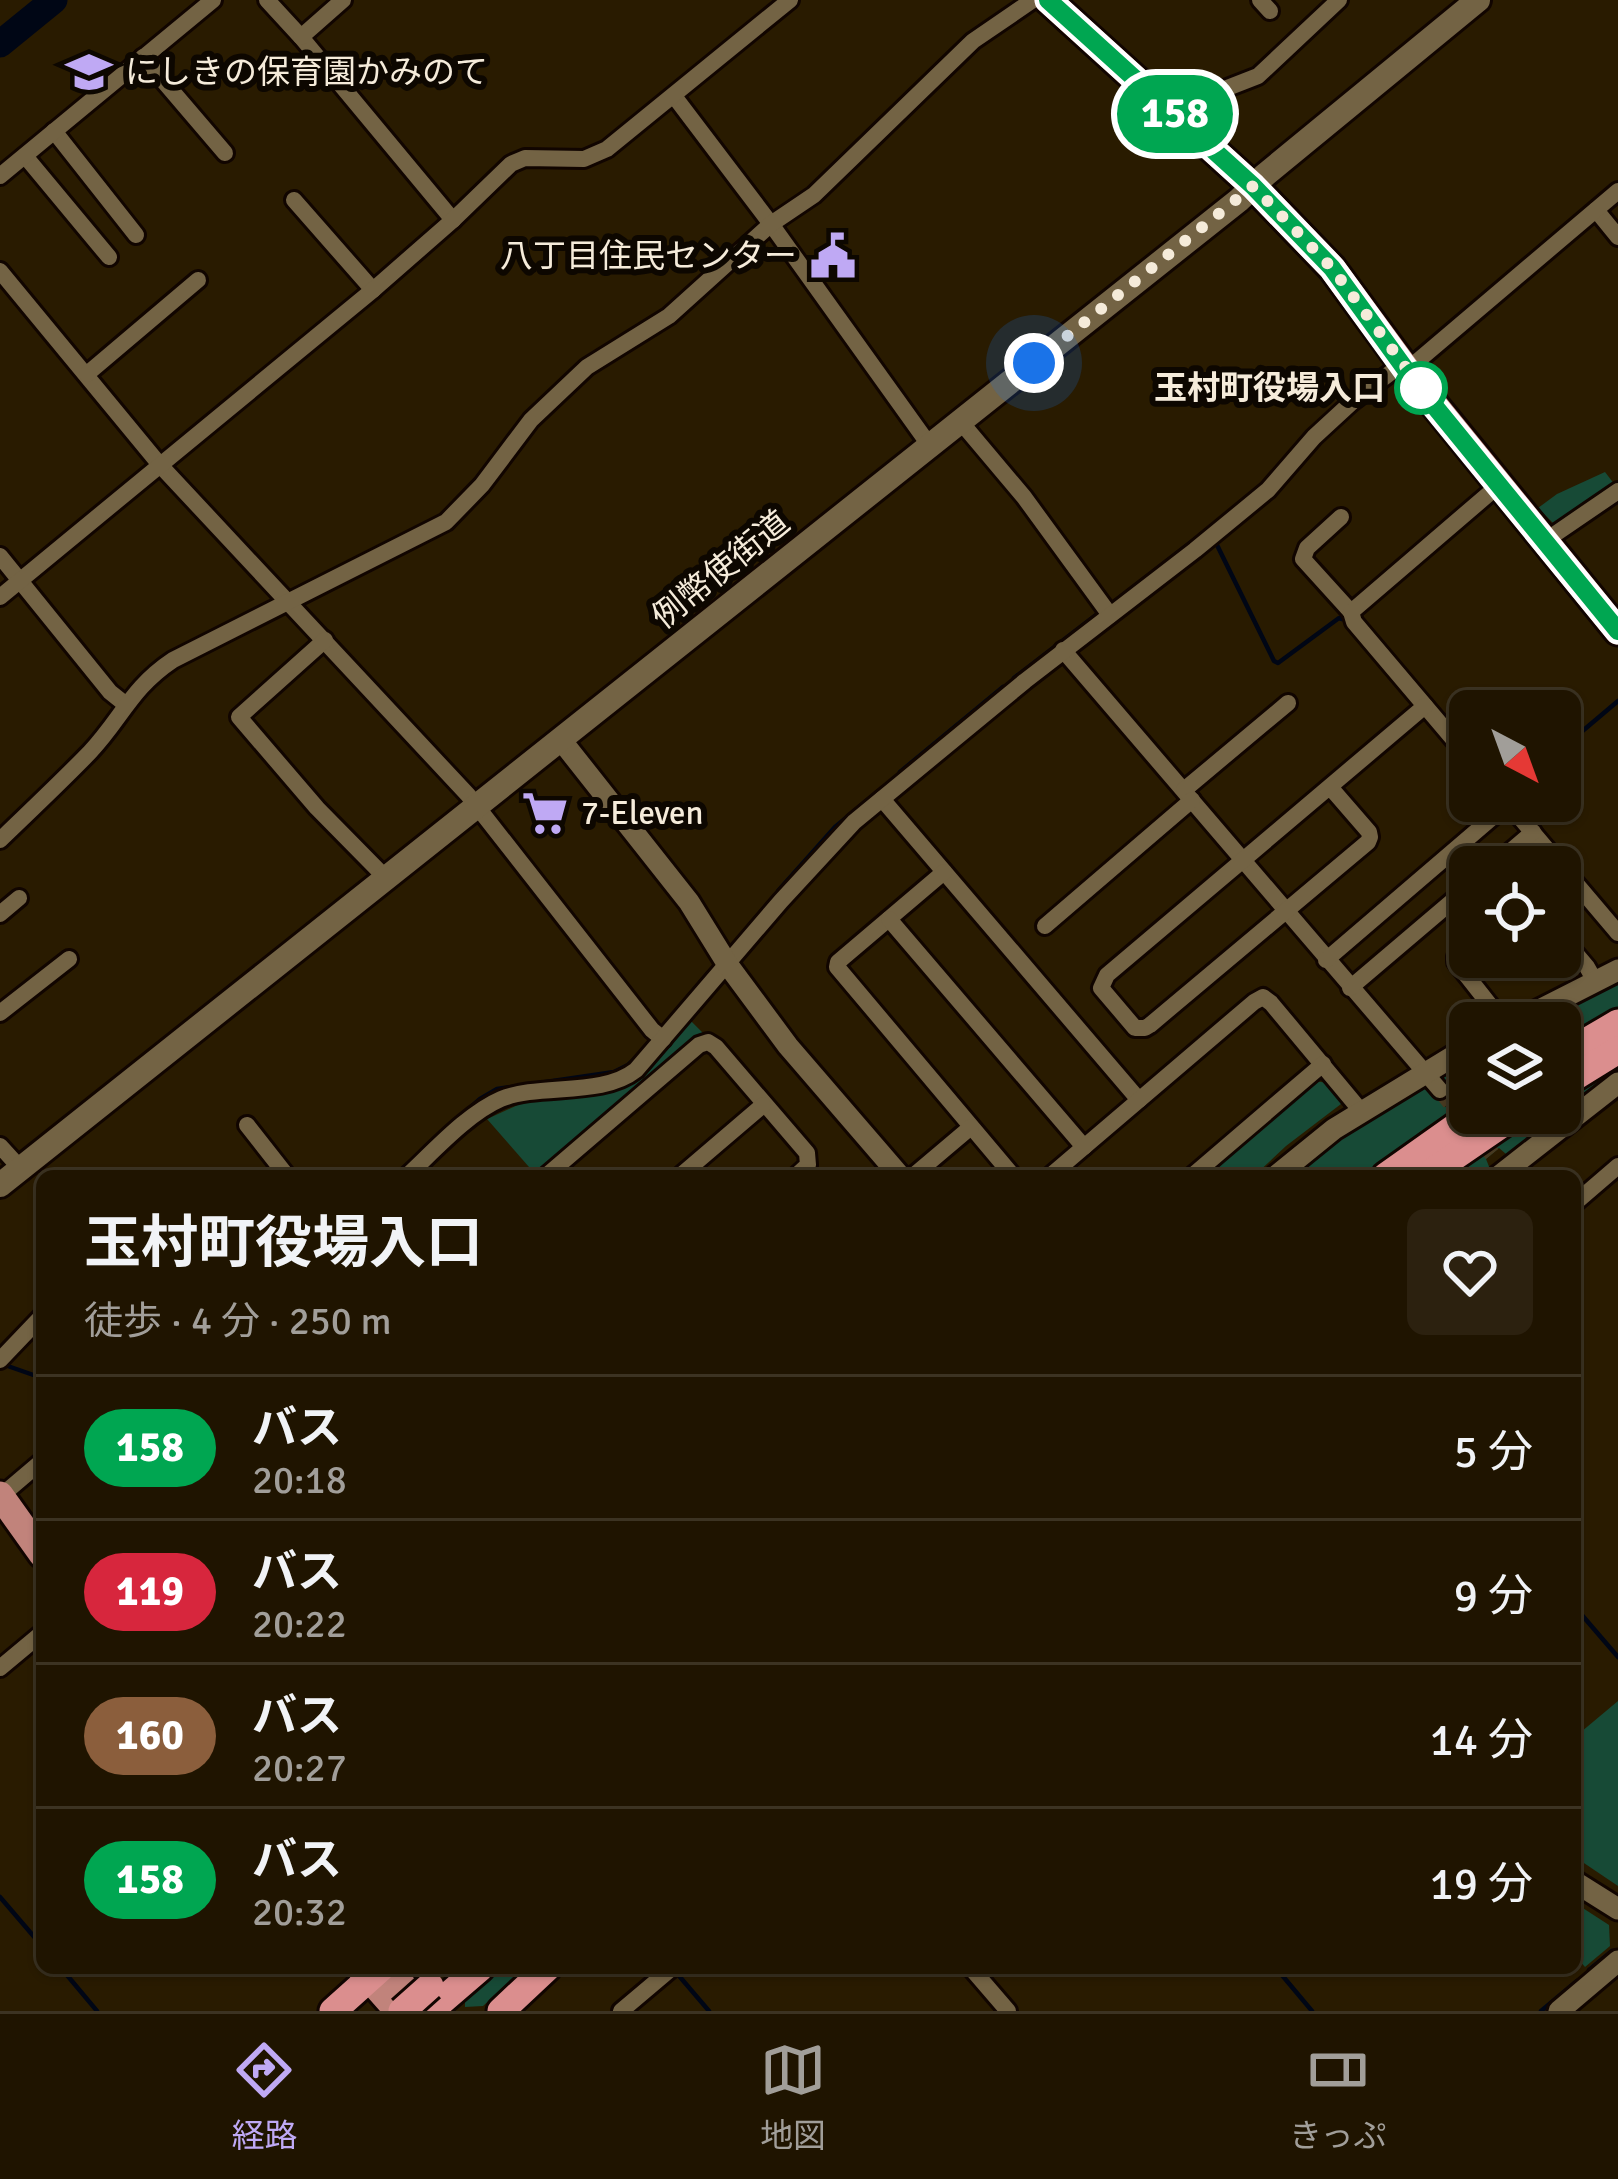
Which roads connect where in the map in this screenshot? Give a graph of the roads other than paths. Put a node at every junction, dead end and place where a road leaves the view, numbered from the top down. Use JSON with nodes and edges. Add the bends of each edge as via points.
{"nodes":[{"id":1,"x":213,"y":0,"type":"edge"},
{"id":2,"x":267,"y":0,"type":"edge"},
{"id":3,"x":344,"y":0,"type":"edge"},
{"id":4,"x":790,"y":0,"type":"edge"},
{"id":5,"x":1033,"y":0,"type":"edge"},
{"id":6,"x":1048,"y":0,"type":"edge"},
{"id":7,"x":1340,"y":0,"type":"edge"},
{"id":8,"x":1478,"y":0,"type":"edge"},
{"id":9,"x":301,"y":37,"type":"junction"},
{"id":10,"x":142,"y":57,"type":"junction"},
{"id":11,"x":674,"y":96,"type":"junction"},
{"id":12,"x":1184,"y":122,"type":"junction"},
{"id":13,"x":54,"y":131,"type":"junction"},
{"id":14,"x":225,"y":153,"type":"dead end"},
{"id":15,"x":25,"y":156,"type":"junction"},
{"id":16,"x":0,"y":176,"type":"edge"},
{"id":17,"x":1253,"y":186,"type":"junction"},
{"id":18,"x":1618,"y":191,"type":"edge"},
{"id":19,"x":294,"y":200,"type":"dead end"},
{"id":20,"x":1596,"y":210,"type":"junction"},
{"id":21,"x":453,"y":220,"type":"junction"},
{"id":22,"x":771,"y":224,"type":"junction"},
{"id":23,"x":136,"y":235,"type":"dead end"},
{"id":24,"x":1618,"y":237,"type":"edge"},
{"id":25,"x":109,"y":257,"type":"dead end"},
{"id":26,"x":0,"y":271,"type":"edge"},
{"id":27,"x":197,"y":280,"type":"dead end"},
{"id":28,"x":373,"y":290,"type":"junction"},
{"id":29,"x":1404,"y":367,"type":"junction"},
{"id":30,"x":87,"y":374,"type":"junction"},
{"id":31,"x":960,"y":422,"type":"junction"},
{"id":32,"x":930,"y":446,"type":"junction"},
{"id":33,"x":160,"y":465,"type":"junction"},
{"id":34,"x":1498,"y":485,"type":"junction"},
{"id":35,"x":1618,"y":491,"type":"edge"},
{"id":36,"x":1341,"y":517,"type":"dead end"},
{"id":37,"x":1545,"y":541,"type":"junction"},
{"id":38,"x":0,"y":556,"type":"edge"},
{"id":39,"x":20,"y":580,"type":"junction"},
{"id":40,"x":0,"y":597,"type":"edge"},
{"id":41,"x":290,"y":602,"type":"junction"},
{"id":42,"x":1351,"y":613,"type":"junction"},
{"id":43,"x":1110,"y":615,"type":"junction"},
{"id":44,"x":1618,"y":631,"type":"edge"},
{"id":45,"x":325,"y":640,"type":"junction"},
{"id":46,"x":1064,"y":650,"type":"junction"},
{"id":47,"x":1288,"y":703,"type":"dead end"},
{"id":48,"x":125,"y":704,"type":"junction"},
{"id":49,"x":1425,"y":706,"type":"junction"},
{"id":50,"x":1449,"y":734,"type":"edge"},
{"id":51,"x":561,"y":740,"type":"junction"},
{"id":52,"x":1330,"y":787,"type":"junction"},
{"id":53,"x":1188,"y":795,"type":"junction"},
{"id":54,"x":882,"y":799,"type":"junction"},
{"id":55,"x":478,"y":806,"type":"junction"},
{"id":56,"x":1484,"y":822,"type":"edge"},
{"id":57,"x":1524,"y":822,"type":"edge"},
{"id":58,"x":1533,"y":832,"type":"junction"},
{"id":59,"x":0,"y":840,"type":"edge"},
{"id":60,"x":1517,"y":846,"type":"edge"},
{"id":61,"x":1242,"y":861,"type":"junction"},
{"id":62,"x":944,"y":872,"type":"junction"},
{"id":63,"x":384,"y":881,"type":"junction"},
{"id":64,"x":19,"y":898,"type":"dead end"},
{"id":65,"x":1449,"y":904,"type":"edge"},
{"id":66,"x":1285,"y":911,"type":"junction"},
{"id":67,"x":0,"y":914,"type":"edge"},
{"id":68,"x":889,"y":919,"type":"junction"},
{"id":69,"x":1045,"y":926,"type":"dead end"},
{"id":70,"x":1618,"y":933,"type":"edge"},
{"id":71,"x":68,"y":958,"type":"dead end"},
{"id":72,"x":1326,"y":960,"type":"junction"},
{"id":73,"x":1581,"y":960,"type":"edge"},
{"id":74,"x":728,"y":965,"type":"junction"},
{"id":75,"x":1618,"y":970,"type":"edge"},
{"id":76,"x":1469,"y":978,"type":"edge"},
{"id":77,"x":1595,"y":981,"type":"junction"},
{"id":78,"x":1350,"y":988,"type":"junction"},
{"id":79,"x":1487,"y":1002,"type":"edge"},
{"id":80,"x":1554,"y":1002,"type":"edge"},
{"id":81,"x":0,"y":1013,"type":"edge"},
{"id":82,"x":1618,"y":1023,"type":"edge"},
{"id":83,"x":663,"y":1040,"type":"junction"},
{"id":84,"x":1581,"y":1045,"type":"edge"},
{"id":85,"x":1618,"y":1050,"type":"edge"},
{"id":86,"x":1323,"y":1064,"type":"junction"},
{"id":87,"x":1449,"y":1065,"type":"edge"},
{"id":88,"x":1581,"y":1073,"type":"edge"},
{"id":89,"x":1432,"y":1081,"type":"junction"},
{"id":90,"x":1618,"y":1083,"type":"edge"},
{"id":91,"x":1139,"y":1100,"type":"junction"},
{"id":92,"x":764,"y":1105,"type":"junction"},
{"id":93,"x":1361,"y":1111,"type":"junction"},
{"id":94,"x":247,"y":1125,"type":"dead end"},
{"id":95,"x":970,"y":1127,"type":"junction"},
{"id":96,"x":1449,"y":1131,"type":"edge"},
{"id":97,"x":1487,"y":1134,"type":"edge"},
{"id":98,"x":0,"y":1145,"type":"edge"},
{"id":99,"x":1084,"y":1147,"type":"junction"},
{"id":100,"x":1618,"y":1166,"type":"edge"},
{"id":101,"x":1499,"y":1167,"type":"edge"},
{"id":102,"x":282,"y":1170,"type":"edge"},
{"id":103,"x":419,"y":1170,"type":"edge"},
{"id":104,"x":553,"y":1170,"type":"edge"},
{"id":105,"x":687,"y":1170,"type":"edge"},
{"id":106,"x":803,"y":1170,"type":"edge"},
{"id":107,"x":895,"y":1170,"type":"edge"},
{"id":108,"x":920,"y":1170,"type":"edge"},
{"id":109,"x":1008,"y":1170,"type":"edge"},
{"id":110,"x":1057,"y":1170,"type":"edge"},
{"id":111,"x":1199,"y":1170,"type":"edge"},
{"id":112,"x":1283,"y":1170,"type":"edge"},
{"id":113,"x":1395,"y":1170,"type":"edge"},
{"id":114,"x":1435,"y":1170,"type":"edge"},
{"id":115,"x":10,"y":1177,"type":"edge"},
{"id":116,"x":1581,"y":1198,"type":"edge"},
{"id":117,"x":36,"y":1329,"type":"edge"},
{"id":118,"x":1,"y":1358,"type":"edge"},
{"id":119,"x":36,"y":1466,"type":"edge"},
{"id":120,"x":0,"y":1496,"type":"edge"},
{"id":121,"x":36,"y":1546,"type":"edge"},
{"id":122,"x":36,"y":1638,"type":"edge"},
{"id":123,"x":0,"y":1668,"type":"edge"},
{"id":124,"x":1581,"y":1886,"type":"edge"},
{"id":125,"x":1618,"y":1909,"type":"edge"},
{"id":126,"x":1618,"y":1961,"type":"edge"},
{"id":127,"x":376,"y":1974,"type":"edge"},
{"id":128,"x":381,"y":1974,"type":"edge"},
{"id":129,"x":385,"y":1974,"type":"edge"},
{"id":130,"x":471,"y":1974,"type":"edge"},
{"id":131,"x":540,"y":1974,"type":"edge"},
{"id":132,"x":665,"y":1974,"type":"edge"},
{"id":133,"x":976,"y":1974,"type":"edge"},
{"id":134,"x":433,"y":1998,"type":"edge"},
{"id":135,"x":333,"y":2011,"type":"edge"},
{"id":136,"x":403,"y":2011,"type":"edge"},
{"id":137,"x":500,"y":2011,"type":"edge"},
{"id":138,"x":621,"y":2011,"type":"edge"},
{"id":139,"x":1008,"y":2011,"type":"edge"},
{"id":140,"x":1559,"y":2011,"type":"edge"}],
"edges":[{"from":1,"to":10,"type":"street"},
{"from":2,"to":9,"type":"street"},
{"from":3,"to":9,"type":"street"},
{"from":4,"to":11,"type":"street"},
{"from":5,"to":22,"type":"street","via":[[973,40],[814,195]]},
{"from":6,"to":12,"type":"main road"},
{"from":7,"to":12,"type":"street","via":[[1258,76],[1217,92]]},
{"from":8,"to":17,"type":"main road","name":"例幣使街道"},
{"from":9,"to":21,"type":"street"},
{"from":10,"to":13,"type":"street"},
{"from":10,"to":14,"type":"street"},
{"from":11,"to":21,"type":"street","via":[[596,155],[518,159]]},
{"from":11,"to":22,"type":"street"},
{"from":12,"to":17,"type":"main road"},
{"from":13,"to":15,"type":"street"},
{"from":13,"to":23,"type":"street"},
{"from":15,"to":16,"type":"street"},
{"from":15,"to":25,"type":"street"},
{"from":17,"to":29,"type":"main road","via":[[1332,268]]},
{"from":17,"to":31,"type":"main road","name":"例幣使街道"},
{"from":18,"to":20,"type":"street"},
{"from":19,"to":28,"type":"street"},
{"from":20,"to":24,"type":"street"},
{"from":20,"to":29,"type":"street"},
{"from":21,"to":28,"type":"street"},
{"from":22,"to":32,"type":"street"},
{"from":22,"to":41,"type":"street","via":[[669,316],[587,368],[531,420],[446,522]]},
{"from":26,"to":30,"type":"street"},
{"from":27,"to":30,"type":"street"},
{"from":28,"to":33,"type":"street"},
{"from":29,"to":34,"type":"main road"},
{"from":29,"to":43,"type":"street","via":[[1352,402],[1268,490]]},
{"from":30,"to":33,"type":"street"},
{"from":31,"to":32,"type":"main road","name":"例幣使街道"},
{"from":31,"to":43,"type":"street"},
{"from":32,"to":51,"type":"main road","name":"例幣使街道"},
{"from":33,"to":39,"type":"street"},
{"from":33,"to":41,"type":"street"},
{"from":34,"to":37,"type":"main road"},
{"from":34,"to":42,"type":"street"},
{"from":35,"to":37,"type":"street"},
{"from":36,"to":42,"type":"street","via":[[1303,559]]},
{"from":37,"to":44,"type":"main road"},
{"from":38,"to":39,"type":"street"},
{"from":39,"to":40,"type":"street"},
{"from":39,"to":48,"type":"street"},
{"from":41,"to":45,"type":"street"},
{"from":41,"to":48,"type":"street","via":[[173,660]]},
{"from":42,"to":49,"type":"street"},
{"from":43,"to":46,"type":"street"},
{"from":45,"to":55,"type":"street"},
{"from":45,"to":63,"type":"street","via":[[238,717]]},
{"from":46,"to":53,"type":"street"},
{"from":46,"to":54,"type":"street"},
{"from":47,"to":53,"type":"street"},
{"from":48,"to":59,"type":"street","via":[[90,752]]},
{"from":49,"to":50,"type":"street"},
{"from":49,"to":52,"type":"street"},
{"from":51,"to":55,"type":"main road","name":"例幣使街道"},
{"from":51,"to":74,"type":"street","via":[[689,902]]},
{"from":52,"to":61,"type":"street"},
{"from":52,"to":66,"type":"street","via":[[1370,837]]},
{"from":53,"to":61,"type":"street"},
{"from":53,"to":69,"type":"street"},
{"from":54,"to":62,"type":"street"},
{"from":54,"to":74,"type":"street"},
{"from":55,"to":63,"type":"main road","name":"例幣使街道"},
{"from":55,"to":83,"type":"street"},
{"from":56,"to":72,"type":"street"},
{"from":57,"to":58,"type":"street"},
{"from":58,"to":60,"type":"street"},
{"from":58,"to":70,"type":"street"},
{"from":61,"to":66,"type":"street"},
{"from":61,"to":66,"type":"street","via":[[1107,975],[1105,994],[1135,1028],[1145,1028]]},
{"from":62,"to":68,"type":"street"},
{"from":62,"to":91,"type":"street"},
{"from":63,"to":115,"type":"main road","name":"例幣使街道"},
{"from":64,"to":67,"type":"street"},
{"from":65,"to":78,"type":"street"},
{"from":66,"to":72,"type":"street"},
{"from":68,"to":95,"type":"street","via":[[837,967]]},
{"from":68,"to":99,"type":"street"},
{"from":71,"to":81,"type":"street"},
{"from":72,"to":78,"type":"street"},
{"from":73,"to":77,"type":"street"},
{"from":74,"to":83,"type":"street"},
{"from":74,"to":107,"type":"street"},
{"from":75,"to":77,"type":"street"},
{"from":76,"to":79,"type":"street"},
{"from":77,"to":80,"type":"street"},
{"from":78,"to":89,"type":"street"},
{"from":82,"to":84,"type":"highway"},
{"from":83,"to":103,"type":"street","via":[[621,1080],[488,1106]]},
{"from":85,"to":88,"type":"highway"},
{"from":86,"to":91,"type":"street","via":[[1263,998]]},
{"from":86,"to":93,"type":"street"},
{"from":86,"to":111,"type":"street"},
{"from":87,"to":89,"type":"street"},
{"from":89,"to":93,"type":"street"},
{"from":90,"to":101,"type":"street"},
{"from":91,"to":99,"type":"street"},
{"from":92,"to":104,"type":"street","via":[[704,1043]]},
{"from":92,"to":105,"type":"street"},
{"from":92,"to":106,"type":"street","via":[[809,1157]]},
{"from":93,"to":112,"type":"street"},
{"from":94,"to":102,"type":"street"},
{"from":95,"to":108,"type":"street"},
{"from":95,"to":109,"type":"street"},
{"from":96,"to":113,"type":"highway"},
{"from":97,"to":114,"type":"highway"},
{"from":98,"to":115,"type":"street"},
{"from":99,"to":110,"type":"street"},
{"from":100,"to":116,"type":"street"},
{"from":117,"to":118,"type":"street"},
{"from":119,"to":120,"type":"street"},
{"from":120,"to":121,"type":"main road"},
{"from":122,"to":123,"type":"street"},
{"from":124,"to":125,"type":"street"},
{"from":126,"to":140,"type":"street"},
{"from":127,"to":135,"type":"highway"},
{"from":128,"to":136,"type":"main road"},
{"from":129,"to":134,"type":"main road"},
{"from":130,"to":134,"type":"highway"},
{"from":131,"to":137,"type":"highway"},
{"from":132,"to":138,"type":"street"},
{"from":133,"to":139,"type":"street"},
{"from":134,"to":136,"type":"highway","bridge":true}]}
